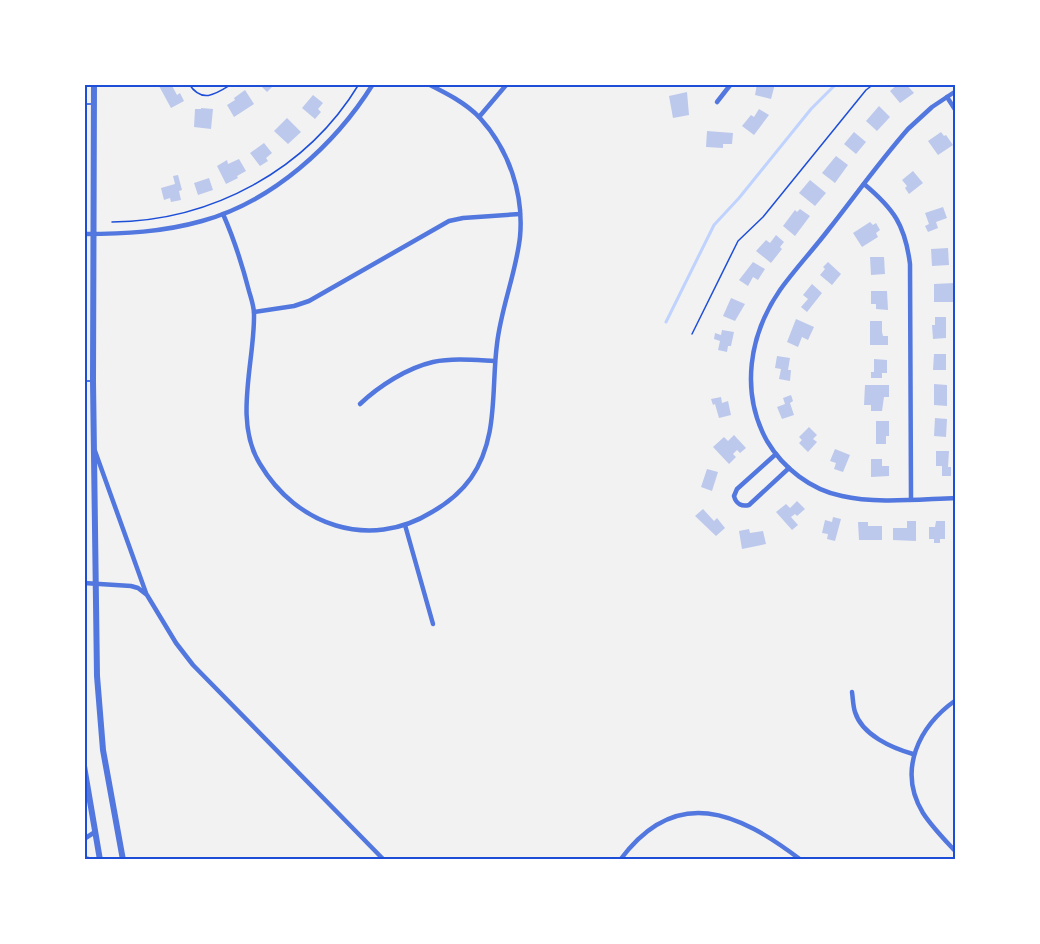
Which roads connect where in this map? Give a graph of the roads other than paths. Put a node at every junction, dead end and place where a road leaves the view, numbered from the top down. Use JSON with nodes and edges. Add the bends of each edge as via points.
{"nodes":[{"id":1,"x":94,"y":84,"type":"edge"},
{"id":2,"x":373,"y":84,"type":"edge"},
{"id":3,"x":428,"y":84,"type":"edge"},
{"id":4,"x":507,"y":84,"type":"edge"},
{"id":5,"x":731,"y":84,"type":"edge"},
{"id":6,"x":956,"y":91,"type":"edge"},
{"id":7,"x":947,"y":97,"type":"junction"},
{"id":8,"x":717,"y":102,"type":"dead end"},
{"id":9,"x":84,"y":104,"type":"edge"},
{"id":10,"x":94,"y":104,"type":"junction"},
{"id":11,"x":956,"y":111,"type":"edge"},
{"id":12,"x":479,"y":117,"type":"junction"},
{"id":13,"x":864,"y":184,"type":"junction"},
{"id":14,"x":223,"y":214,"type":"junction"},
{"id":15,"x":520,"y":214,"type":"junction"},
{"id":16,"x":84,"y":234,"type":"edge"},
{"id":17,"x":93,"y":234,"type":"junction"},
{"id":18,"x":254,"y":312,"type":"junction"},
{"id":19,"x":495,"y":361,"type":"junction"},
{"id":20,"x":84,"y":381,"type":"edge"},
{"id":21,"x":93,"y":381,"type":"junction"},
{"id":22,"x":360,"y":404,"type":"dead end"},
{"id":23,"x":95,"y":449,"type":"junction"},
{"id":24,"x":776,"y":454,"type":"junction"},
{"id":25,"x":789,"y":468,"type":"junction"},
{"id":26,"x":956,"y":498,"type":"edge"},
{"id":27,"x":911,"y":499,"type":"junction"},
{"id":28,"x":405,"y":525,"type":"junction"},
{"id":29,"x":84,"y":583,"type":"edge"},
{"id":30,"x":96,"y":583,"type":"junction"},
{"id":31,"x":147,"y":596,"type":"junction"},
{"id":32,"x":433,"y":624,"type":"dead end"},
{"id":33,"x":852,"y":692,"type":"dead end"},
{"id":34,"x":956,"y":700,"type":"edge"},
{"id":35,"x":913,"y":754,"type":"junction"},
{"id":36,"x":84,"y":766,"type":"edge"},
{"id":37,"x":95,"y":832,"type":"junction"},
{"id":38,"x":84,"y":839,"type":"edge"},
{"id":39,"x":956,"y":852,"type":"edge"},
{"id":40,"x":84,"y":858,"type":"edge"},
{"id":41,"x":92,"y":860,"type":"edge"},
{"id":42,"x":100,"y":860,"type":"edge"},
{"id":43,"x":123,"y":860,"type":"edge"},
{"id":44,"x":384,"y":860,"type":"edge"},
{"id":45,"x":620,"y":860,"type":"edge"},
{"id":46,"x":801,"y":860,"type":"edge"}],
"edges":[{"from":1,"to":10,"type":"street"},
{"from":2,"to":14,"type":"street","via":[[345,123],[300,168],[275,187]]},
{"from":3,"to":12,"type":"street"},
{"from":4,"to":12,"type":"street"},
{"from":5,"to":8,"type":"street"},
{"from":6,"to":7,"type":"street"},
{"from":7,"to":11,"type":"street"},
{"from":7,"to":13,"type":"street","via":[[908,129]]},
{"from":9,"to":10,"type":"lane"},
{"from":10,"to":17,"type":"street"},
{"from":12,"to":15,"type":"street","via":[[512,170]]},
{"from":13,"to":24,"type":"street","via":[[787,281],[759,331],[751,370],[752,396],[760,426]]},
{"from":13,"to":27,"type":"street","via":[[896,216],[909,250]]},
{"from":14,"to":17,"type":"street","via":[[156,231]]},
{"from":14,"to":18,"type":"street","via":[[240,256]]},
{"from":15,"to":18,"type":"street","via":[[449,221],[309,301]]},
{"from":15,"to":19,"type":"street","via":[[519,245]]},
{"from":16,"to":17,"type":"street"},
{"from":17,"to":21,"type":"street"},
{"from":18,"to":28,"type":"street","via":[[247,419],[259,464],[288,500],[322,521],[364,531]]},
{"from":19,"to":22,"type":"street","via":[[432,362],[384,385]]},
{"from":19,"to":28,"type":"street","via":[[493,420],[471,478],[441,507]]},
{"from":20,"to":21,"type":"lane"},
{"from":21,"to":23,"type":"street"},
{"from":23,"to":30,"type":"street"},
{"from":23,"to":31,"type":"street"},
{"from":24,"to":25,"type":"street"},
{"from":24,"to":25,"type":"street","via":[[737,489],[736,502],[749,505]]},
{"from":25,"to":27,"type":"street","via":[[836,495]]},
{"from":26,"to":27,"type":"street"},
{"from":28,"to":32,"type":"street"},
{"from":29,"to":30,"type":"street"},
{"from":30,"to":31,"type":"street","via":[[132,585]]},
{"from":30,"to":43,"type":"street","via":[[103,750]]},
{"from":31,"to":44,"type":"street","via":[[193,665]]},
{"from":33,"to":35,"type":"street","via":[[855,714],[863,726],[887,744]]},
{"from":34,"to":35,"type":"street","via":[[932,722]]},
{"from":35,"to":39,"type":"street","via":[[911,778],[921,811]]},
{"from":36,"to":37,"type":"street"},
{"from":37,"to":38,"type":"street"},
{"from":37,"to":42,"type":"street"},
{"from":40,"to":41,"type":"street"},
{"from":45,"to":46,"type":"street","via":[[656,824],[703,812],[756,829]]}]}
